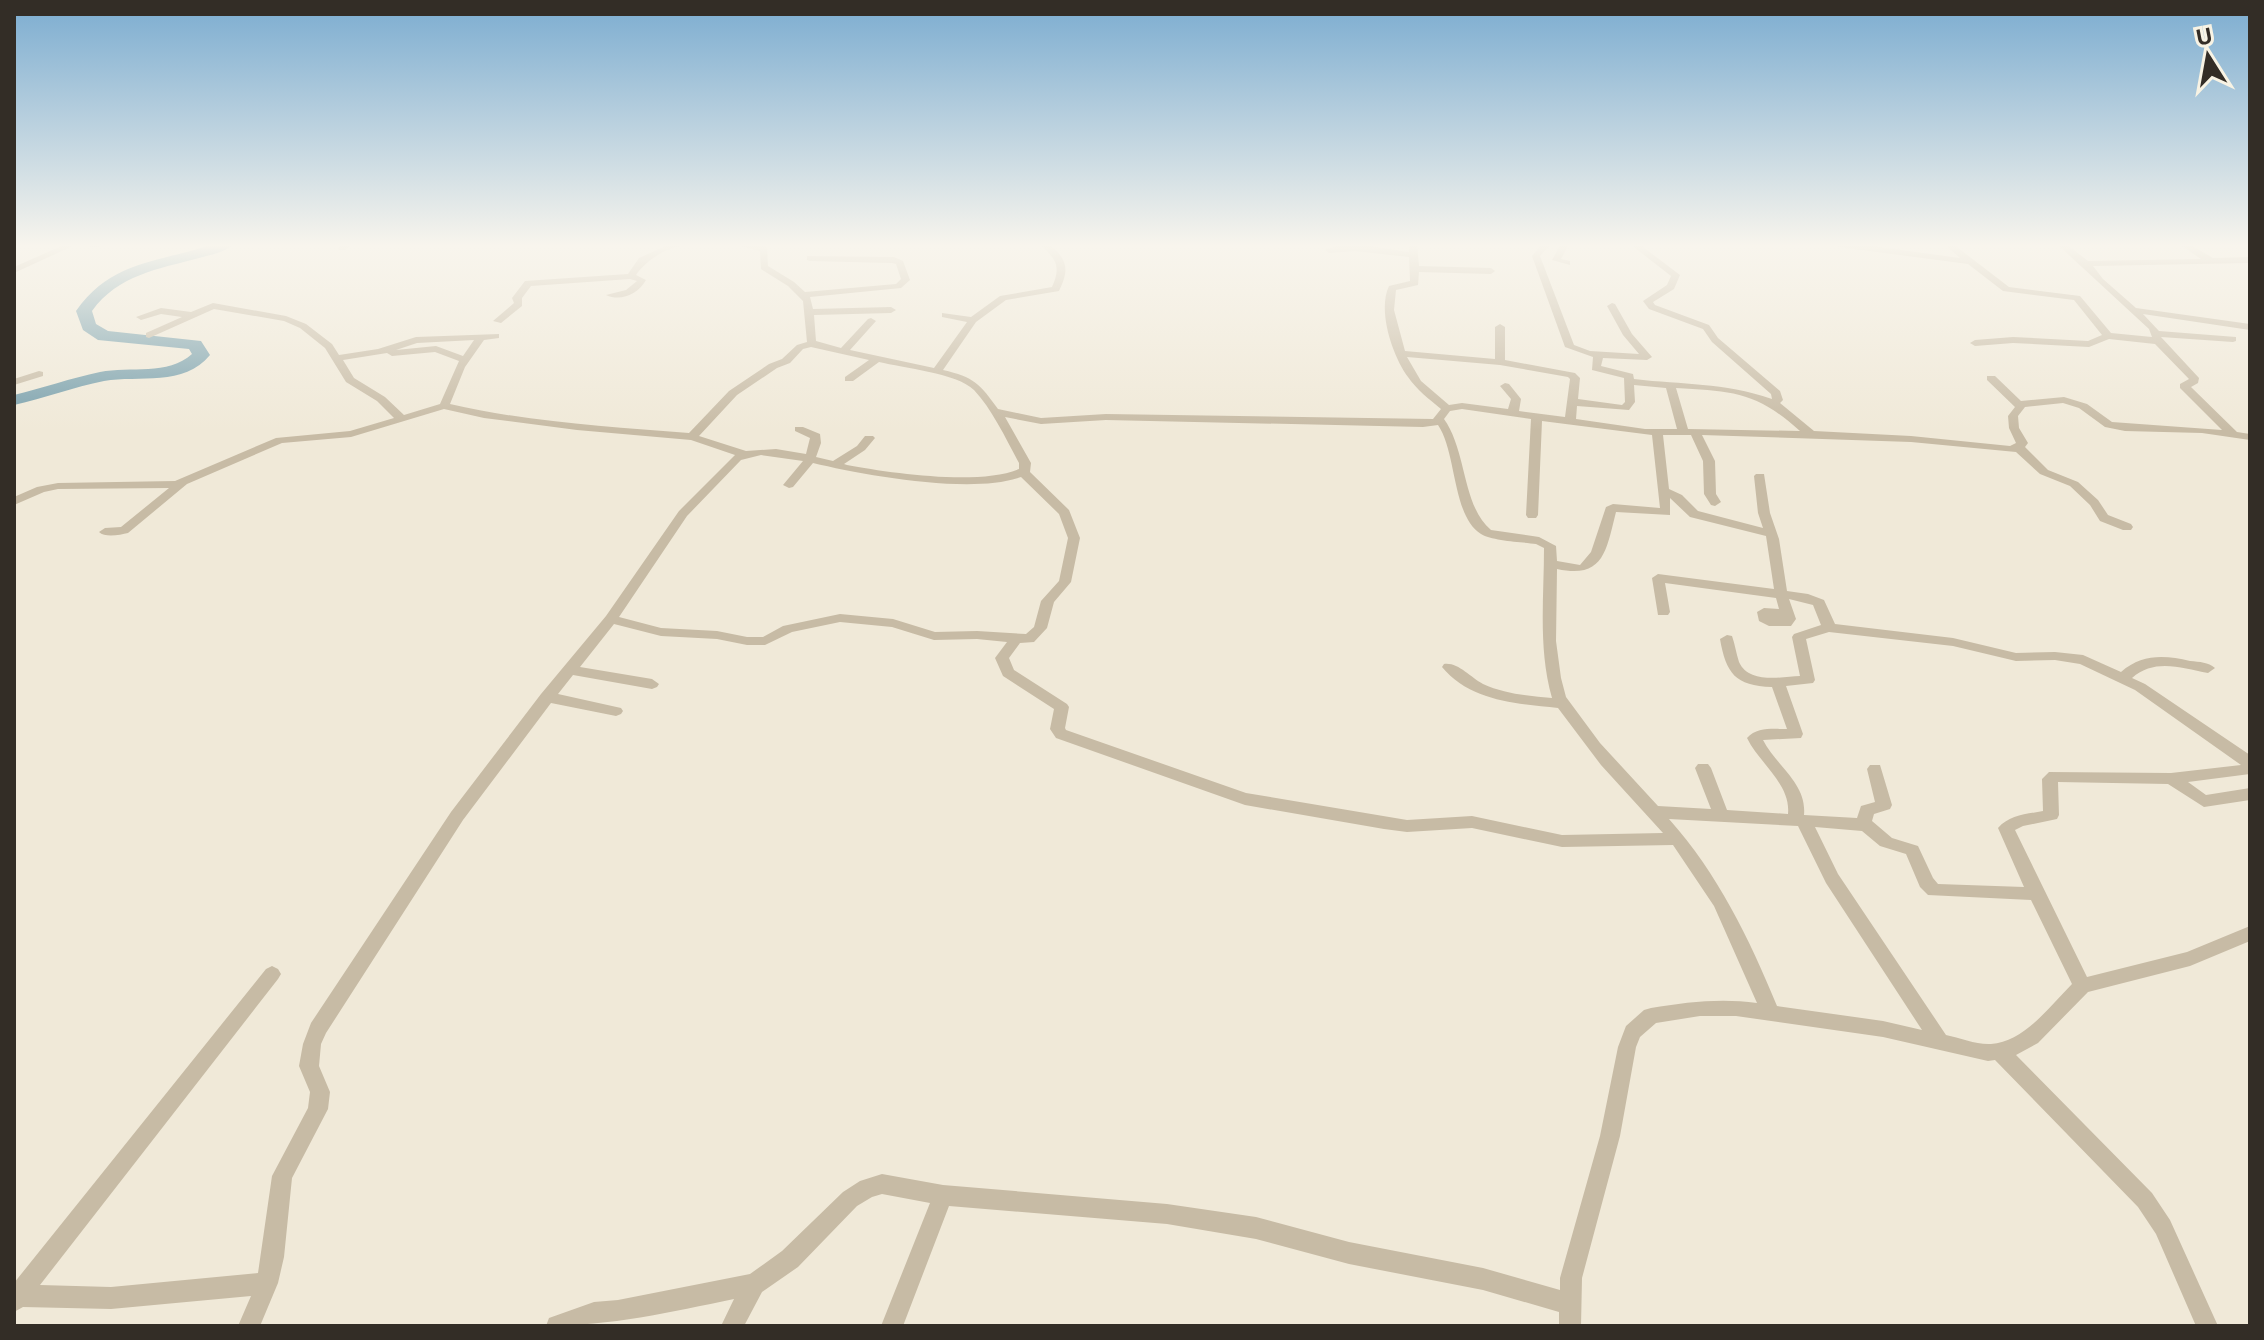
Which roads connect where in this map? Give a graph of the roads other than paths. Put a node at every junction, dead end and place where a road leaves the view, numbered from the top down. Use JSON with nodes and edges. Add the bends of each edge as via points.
{"nodes":[{"id":1,"x":1612,"y":306,"type":"dead end"},
{"id":2,"x":212,"y":307,"type":"edge"},
{"id":3,"x":216,"y":307,"type":"edge"},
{"id":4,"x":516,"y":307,"type":"edge"},
{"id":5,"x":810,"y":307,"type":"edge"},
{"id":6,"x":847,"y":307,"type":"edge"},
{"id":7,"x":855,"y":307,"type":"edge"},
{"id":8,"x":992,"y":307,"type":"edge"},
{"id":9,"x":1388,"y":307,"type":"edge"},
{"id":10,"x":1555,"y":307,"type":"edge"},
{"id":11,"x":1652,"y":307,"type":"edge"},
{"id":12,"x":2084,"y":307,"type":"edge"},
{"id":13,"x":2130,"y":307,"type":"edge"},
{"id":14,"x":891,"y":310,"type":"dead end"},
{"id":15,"x":2135,"y":311,"type":"junction"},
{"id":16,"x":811,"y":312,"type":"junction"},
{"id":17,"x":190,"y":315,"type":"junction"},
{"id":18,"x":945,"y":315,"type":"dead end"},
{"id":19,"x":141,"y":317,"type":"dead end"},
{"id":20,"x":973,"y":320,"type":"junction"},
{"id":21,"x":498,"y":321,"type":"dead end"},
{"id":22,"x":871,"y":321,"type":"dead end"},
{"id":23,"x":1500,"y":327,"type":"dead end"},
{"id":24,"x":2250,"y":327,"type":"edge"},
{"id":25,"x":149,"y":335,"type":"dead end"},
{"id":26,"x":496,"y":336,"type":"dead end"},
{"id":27,"x":2108,"y":336,"type":"junction"},
{"id":28,"x":481,"y":337,"type":"junction"},
{"id":29,"x":2157,"y":337,"type":"junction"},
{"id":30,"x":2233,"y":339,"type":"dead end"},
{"id":31,"x":1975,"y":343,"type":"dead end"},
{"id":32,"x":812,"y":344,"type":"junction"},
{"id":33,"x":379,"y":352,"type":"junction"},
{"id":34,"x":843,"y":352,"type":"junction"},
{"id":35,"x":1399,"y":353,"type":"junction"},
{"id":36,"x":1598,"y":355,"type":"junction"},
{"id":37,"x":1630,"y":356,"type":"junction"},
{"id":38,"x":336,"y":358,"type":"junction"},
{"id":39,"x":877,"y":359,"type":"junction"},
{"id":40,"x":465,"y":360,"type":"junction"},
{"id":41,"x":1500,"y":362,"type":"junction"},
{"id":42,"x":937,"y":371,"type":"junction"},
{"id":43,"x":39,"y":374,"type":"dead end"},
{"id":44,"x":1991,"y":378,"type":"dead end"},
{"id":45,"x":849,"y":379,"type":"dead end"},
{"id":46,"x":1628,"y":379,"type":"junction"},
{"id":47,"x":14,"y":382,"type":"edge"},
{"id":48,"x":1505,"y":386,"type":"dead end"},
{"id":49,"x":1671,"y":388,"type":"junction"},
{"id":50,"x":1572,"y":402,"type":"junction"},
{"id":51,"x":1772,"y":403,"type":"junction"},
{"id":52,"x":444,"y":406,"type":"junction"},
{"id":53,"x":2020,"y":406,"type":"junction"},
{"id":54,"x":1443,"y":413,"type":"junction"},
{"id":55,"x":1513,"y":413,"type":"junction"},
{"id":56,"x":998,"y":415,"type":"junction"},
{"id":57,"x":1537,"y":416,"type":"junction"},
{"id":58,"x":400,"y":417,"type":"junction"},
{"id":59,"x":1570,"y":421,"type":"junction"},
{"id":60,"x":799,"y":429,"type":"dead end"},
{"id":61,"x":1657,"y":433,"type":"junction"},
{"id":62,"x":1690,"y":433,"type":"junction"},
{"id":63,"x":2233,"y":434,"type":"junction"},
{"id":64,"x":1812,"y":435,"type":"junction"},
{"id":65,"x":692,"y":437,"type":"junction"},
{"id":66,"x":2250,"y":437,"type":"edge"},
{"id":67,"x":869,"y":438,"type":"dead end"},
{"id":68,"x":2019,"y":448,"type":"junction"},
{"id":69,"x":744,"y":454,"type":"junction"},
{"id":70,"x":811,"y":458,"type":"junction"},
{"id":71,"x":835,"y":465,"type":"junction"},
{"id":72,"x":1023,"y":472,"type":"junction"},
{"id":73,"x":1760,"y":476,"type":"dead end"},
{"id":74,"x":183,"y":483,"type":"junction"},
{"id":75,"x":789,"y":485,"type":"dead end"},
{"id":76,"x":1662,"y":490,"type":"junction"},
{"id":77,"x":14,"y":501,"type":"edge"},
{"id":78,"x":1715,"y":502,"type":"dead end"},
{"id":79,"x":1532,"y":515,"type":"dead end"},
{"id":80,"x":2127,"y":527,"type":"dead end"},
{"id":81,"x":105,"y":532,"type":"dead end"},
{"id":82,"x":1772,"y":534,"type":"junction"},
{"id":83,"x":1550,"y":564,"type":"junction"},
{"id":84,"x":1781,"y":594,"type":"junction"},
{"id":85,"x":1663,"y":612,"type":"dead end"},
{"id":86,"x":1787,"y":613,"type":"dead end"},
{"id":87,"x":611,"y":619,"type":"junction"},
{"id":88,"x":1829,"y":627,"type":"junction"},
{"id":89,"x":1016,"y":639,"type":"junction"},
{"id":90,"x":1727,"y":639,"type":"dead end"},
{"id":91,"x":1449,"y":667,"type":"dead end"},
{"id":92,"x":2208,"y":668,"type":"dead end"},
{"id":93,"x":568,"y":669,"type":"junction"},
{"id":94,"x":2123,"y":678,"type":"junction"},
{"id":95,"x":1777,"y":682,"type":"junction"},
{"id":96,"x":652,"y":684,"type":"dead end"},
{"id":97,"x":546,"y":697,"type":"junction"},
{"id":98,"x":1562,"y":704,"type":"junction"},
{"id":99,"x":616,"y":711,"type":"dead end"},
{"id":100,"x":2250,"y":763,"type":"edge"},
{"id":101,"x":1703,"y":768,"type":"dead end"},
{"id":102,"x":1875,"y":769,"type":"dead end"},
{"id":103,"x":2250,"y":769,"type":"edge"},
{"id":104,"x":2171,"y":779,"type":"junction"},
{"id":105,"x":2250,"y":794,"type":"edge"},
{"id":106,"x":1652,"y":812,"type":"junction"},
{"id":107,"x":1721,"y":815,"type":"junction"},
{"id":108,"x":1799,"y":821,"type":"junction"},
{"id":109,"x":1863,"y":824,"type":"junction"},
{"id":110,"x":1678,"y":839,"type":"junction"},
{"id":111,"x":2036,"y":894,"type":"junction"},
{"id":112,"x":2250,"y":933,"type":"edge"},
{"id":113,"x":272,"y":974,"type":"dead end"},
{"id":114,"x":2082,"y":986,"type":"junction"},
{"id":115,"x":1770,"y":1012,"type":"junction"},
{"id":116,"x":1941,"y":1043,"type":"junction"},
{"id":117,"x":1999,"y":1051,"type":"junction"},
{"id":118,"x":943,"y":1195,"type":"junction"},
{"id":119,"x":267,"y":1283,"type":"junction"},
{"id":120,"x":754,"y":1284,"type":"junction"},
{"id":121,"x":16,"y":1299,"type":"edge"},
{"id":122,"x":1570,"y":1315,"type":"edge"},
{"id":123,"x":249,"y":1326,"type":"edge"},
{"id":124,"x":557,"y":1326,"type":"edge"},
{"id":125,"x":732,"y":1326,"type":"edge"},
{"id":126,"x":892,"y":1326,"type":"edge"},
{"id":127,"x":2207,"y":1326,"type":"edge"}],
"edges":[{"from":1,"to":37,"type":"street","via":[[1647,357]]},
{"from":2,"to":17,"type":"street"},
{"from":3,"to":38,"type":"street","via":[[286,319],[315,334]]},
{"from":4,"to":21,"type":"street"},
{"from":5,"to":16,"type":"street"},
{"from":6,"to":16,"type":"street"},
{"from":7,"to":14,"type":"street"},
{"from":8,"to":20,"type":"street"},
{"from":9,"to":35,"type":"street"},
{"from":10,"to":36,"type":"street","via":[[1570,347]]},
{"from":11,"to":51,"type":"street","via":[[1706,327],[1776,393],[1778,400]]},
{"from":12,"to":27,"type":"street"},
{"from":13,"to":15,"type":"street"},
{"from":15,"to":24,"type":"street"},
{"from":15,"to":29,"type":"street"},
{"from":16,"to":32,"type":"street"},
{"from":17,"to":19,"type":"street","via":[[161,311]]},
{"from":17,"to":25,"type":"street"},
{"from":18,"to":20,"type":"street"},
{"from":20,"to":42,"type":"street"},
{"from":22,"to":34,"type":"street"},
{"from":23,"to":41,"type":"street"},
{"from":26,"to":28,"type":"street"},
{"from":27,"to":29,"type":"street"},
{"from":27,"to":31,"type":"street","via":[[2089,344]]},
{"from":28,"to":33,"type":"street","via":[[416,340]]},
{"from":28,"to":40,"type":"street"},
{"from":29,"to":30,"type":"street"},
{"from":29,"to":63,"type":"street","via":[[2194,378],[2184,384],[2186,389]]},
{"from":32,"to":34,"type":"street"},
{"from":32,"to":65,"type":"street","via":[[733,393]]},
{"from":33,"to":38,"type":"street"},
{"from":33,"to":40,"type":"street","via":[[436,349]]},
{"from":34,"to":39,"type":"street"},
{"from":35,"to":41,"type":"street"},
{"from":35,"to":54,"type":"street","via":[[1405,368]]},
{"from":36,"to":37,"type":"street"},
{"from":36,"to":46,"type":"street","via":[[1596,368]]},
{"from":37,"to":46,"type":"street"},
{"from":38,"to":58,"type":"street","via":[[350,380]]},
{"from":39,"to":42,"type":"street"},
{"from":39,"to":45,"type":"street"},
{"from":40,"to":52,"type":"street"},
{"from":41,"to":50,"type":"street","via":[[1574,376]]},
{"from":42,"to":56,"type":"street","via":[[976,386]]},
{"from":43,"to":47,"type":"street"},
{"from":44,"to":53,"type":"street"},
{"from":46,"to":49,"type":"street"},
{"from":46,"to":50,"type":"street","via":[[1630,402],[1625,408]]},
{"from":48,"to":55,"type":"street","via":[[1516,399]]},
{"from":49,"to":51,"type":"street","via":[[1726,388]]},
{"from":49,"to":62,"type":"street"},
{"from":50,"to":59,"type":"street"},
{"from":51,"to":64,"type":"street"},
{"from":52,"to":58,"type":"street"},
{"from":52,"to":65,"type":"street","via":[[577,427]]},
{"from":53,"to":63,"type":"street","via":[[2064,400],[2109,425]]},
{"from":53,"to":68,"type":"street","via":[[2013,416]]},
{"from":54,"to":55,"type":"street","via":[[1462,406]]},
{"from":54,"to":56,"type":"street","via":[[1423,424],[1106,417],[1041,421]]},
{"from":54,"to":83,"type":"street","via":[[1479,528],[1545,542]]},
{"from":55,"to":57,"type":"street"},
{"from":56,"to":72,"type":"street","via":[[1025,463]]},
{"from":57,"to":59,"type":"street"},
{"from":57,"to":79,"type":"street"},
{"from":58,"to":74,"type":"street","via":[[351,434],[280,440]]},
{"from":59,"to":61,"type":"street"},
{"from":60,"to":70,"type":"street","via":[[816,436]]},
{"from":61,"to":62,"type":"street"},
{"from":61,"to":76,"type":"street"},
{"from":62,"to":64,"type":"street"},
{"from":62,"to":78,"type":"street","via":[[1709,461]]},
{"from":63,"to":66,"type":"street"},
{"from":64,"to":68,"type":"street"},
{"from":65,"to":69,"type":"street"},
{"from":67,"to":71,"type":"street"},
{"from":68,"to":80,"type":"street","via":[[2044,472],[2074,484],[2104,518]]},
{"from":69,"to":70,"type":"street"},
{"from":69,"to":87,"type":"street","via":[[683,514]]},
{"from":70,"to":71,"type":"street"},
{"from":70,"to":75,"type":"street"},
{"from":71,"to":72,"type":"street","via":[[963,478]]},
{"from":72,"to":89,"type":"street","via":[[1065,513],[1074,538],[1065,582],[1044,608],[1040,628],[1029,639]]},
{"from":73,"to":82,"type":"street"},
{"from":74,"to":77,"type":"street","via":[[58,486]]},
{"from":74,"to":81,"type":"street","via":[[124,530]]},
{"from":76,"to":82,"type":"street","via":[[1694,514]]},
{"from":76,"to":83,"type":"street","via":[[1666,512],[1610,510],[1588,567]]},
{"from":82,"to":84,"type":"street"},
{"from":83,"to":98,"type":"street","via":[[1548,620]]},
{"from":84,"to":85,"type":"street","via":[[1658,578]]},
{"from":84,"to":86,"type":"street"},
{"from":84,"to":88,"type":"street","via":[[1819,603]]},
{"from":87,"to":89,"type":"street","via":[[661,632],[747,641],[765,641],[788,629],[840,618],[893,623],[934,636]]},
{"from":87,"to":93,"type":"street"},
{"from":88,"to":94,"type":"street","via":[[1953,642],[2016,657],[2067,657]]},
{"from":88,"to":95,"type":"street","via":[[1799,637],[1808,680]]},
{"from":89,"to":110,"type":"street","via":[[1002,658],[1004,668],[1062,707],[1057,729],[1061,734],[1245,799],[1407,826],[1472,822],[1562,841]]},
{"from":90,"to":95,"type":"street","via":[[1732,668],[1739,675]]},
{"from":91,"to":98,"type":"street","via":[[1503,699]]},
{"from":92,"to":94,"type":"street","via":[[2152,659]]},
{"from":93,"to":96,"type":"street"},
{"from":93,"to":97,"type":"street"},
{"from":94,"to":100,"type":"street"},
{"from":95,"to":108,"type":"street","via":[[1797,731],[1759,735],[1754,741],[1792,792]]},
{"from":97,"to":99,"type":"street"},
{"from":97,"to":119,"type":"street","via":[[457,816],[318,1029],[309,1066],[320,1092],[318,1109],[282,1176]]},
{"from":98,"to":106,"type":"street","via":[[1609,767]]},
{"from":101,"to":107,"type":"street"},
{"from":102,"to":109,"type":"street","via":[[1885,800],[1867,810]]},
{"from":103,"to":104,"type":"street"},
{"from":104,"to":105,"type":"street","via":[[2204,801]]},
{"from":104,"to":111,"type":"street","via":[[2050,779],[2051,815],[2006,828]]},
{"from":106,"to":107,"type":"street"},
{"from":106,"to":110,"type":"street"},
{"from":107,"to":108,"type":"street"},
{"from":108,"to":109,"type":"street"},
{"from":108,"to":116,"type":"street"},
{"from":109,"to":111,"type":"street","via":[[1886,842],[1912,850],[1934,890]]},
{"from":110,"to":115,"type":"street","via":[[1726,910]]},
{"from":111,"to":114,"type":"street"},
{"from":112,"to":114,"type":"street","via":[[2190,959]]},
{"from":113,"to":121,"type":"street"},
{"from":114,"to":117,"type":"street","via":[[2031,1037]]},
{"from":115,"to":116,"type":"street"},
{"from":115,"to":122,"type":"street","via":[[1716,1006],[1671,1012],[1651,1016],[1633,1032],[1571,1278]]},
{"from":116,"to":117,"type":"street"},
{"from":117,"to":127,"type":"street","via":[[2145,1200],[2163,1227]]},
{"from":118,"to":120,"type":"street","via":[[882,1184],[867,1188],[790,1259]]},
{"from":118,"to":122,"type":"street","via":[[1154,1212],[1256,1228],[1349,1253],[1483,1279]]},
{"from":118,"to":126,"type":"street"},
{"from":119,"to":121,"type":"street","via":[[111,1298]]},
{"from":119,"to":123,"type":"street"},
{"from":120,"to":124,"type":"street","via":[[594,1313]]},
{"from":120,"to":125,"type":"street"}]}
